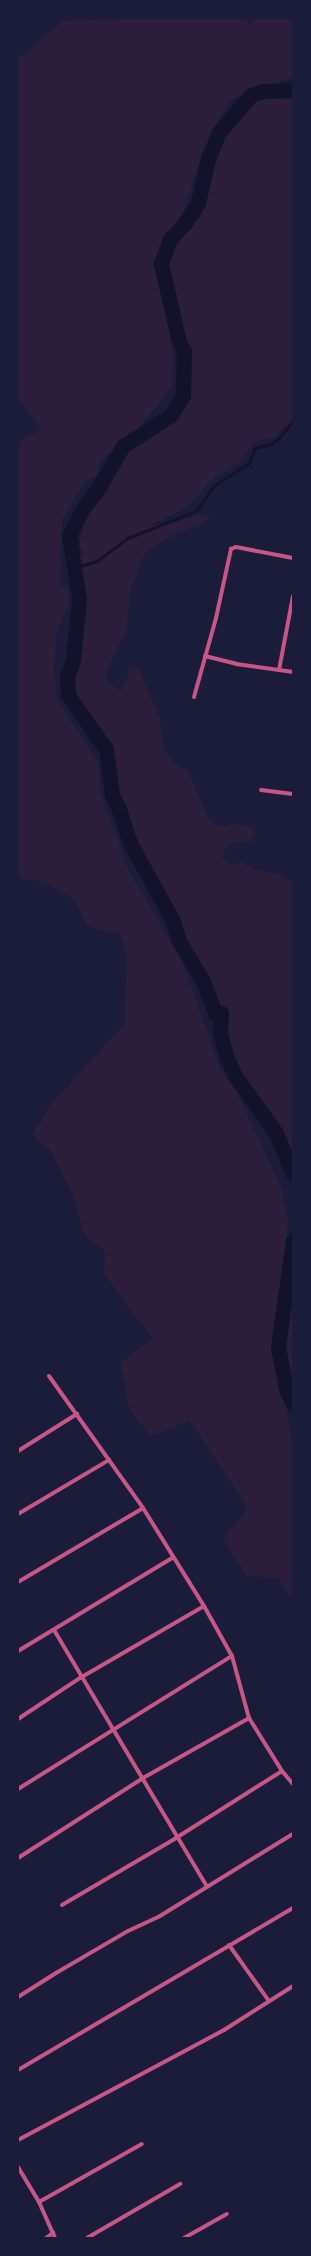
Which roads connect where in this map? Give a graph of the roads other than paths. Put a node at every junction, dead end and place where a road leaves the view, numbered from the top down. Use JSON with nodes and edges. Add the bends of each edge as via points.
{"nodes":[{"id":1,"x":293,"y":558,"type":"edge"},
{"id":2,"x":293,"y":596,"type":"edge"},
{"id":3,"x":205,"y":656,"type":"junction"},
{"id":4,"x":280,"y":670,"type":"junction"},
{"id":5,"x":293,"y":672,"type":"edge"},
{"id":6,"x":194,"y":697,"type":"dead end"},
{"id":7,"x":261,"y":790,"type":"dead end"},
{"id":8,"x":293,"y":794,"type":"edge"},
{"id":9,"x":49,"y":1376,"type":"dead end"},
{"id":10,"x":76,"y":1414,"type":"junction"},
{"id":11,"x":18,"y":1451,"type":"edge"},
{"id":12,"x":109,"y":1460,"type":"junction"},
{"id":13,"x":143,"y":1508,"type":"junction"},
{"id":14,"x":18,"y":1514,"type":"edge"},
{"id":15,"x":172,"y":1558,"type":"junction"},
{"id":16,"x":18,"y":1582,"type":"edge"},
{"id":17,"x":204,"y":1606,"type":"junction"},
{"id":18,"x":54,"y":1630,"type":"junction"},
{"id":19,"x":18,"y":1651,"type":"edge"},
{"id":20,"x":232,"y":1656,"type":"junction"},
{"id":21,"x":80,"y":1678,"type":"junction"},
{"id":22,"x":249,"y":1718,"type":"junction"},
{"id":23,"x":18,"y":1719,"type":"edge"},
{"id":24,"x":113,"y":1731,"type":"junction"},
{"id":25,"x":282,"y":1771,"type":"junction"},
{"id":26,"x":143,"y":1778,"type":"junction"},
{"id":27,"x":293,"y":1784,"type":"edge"},
{"id":28,"x":18,"y":1788,"type":"edge"},
{"id":29,"x":293,"y":1834,"type":"edge"},
{"id":30,"x":176,"y":1838,"type":"junction"},
{"id":31,"x":18,"y":1858,"type":"edge"},
{"id":32,"x":207,"y":1887,"type":"junction"},
{"id":33,"x":62,"y":1905,"type":"dead end"},
{"id":34,"x":293,"y":1908,"type":"edge"},
{"id":35,"x":229,"y":1945,"type":"junction"},
{"id":36,"x":293,"y":1986,"type":"edge"},
{"id":37,"x":18,"y":1997,"type":"edge"},
{"id":38,"x":269,"y":2001,"type":"junction"},
{"id":39,"x":18,"y":2070,"type":"edge"},
{"id":40,"x":18,"y":2140,"type":"edge"},
{"id":41,"x":142,"y":2144,"type":"dead end"},
{"id":42,"x":19,"y":2170,"type":"edge"},
{"id":43,"x":180,"y":2184,"type":"dead end"},
{"id":44,"x":39,"y":2202,"type":"junction"},
{"id":45,"x":227,"y":2214,"type":"dead end"},
{"id":46,"x":54,"y":2236,"type":"edge"},
{"id":47,"x":46,"y":2238,"type":"edge"},
{"id":48,"x":87,"y":2238,"type":"edge"},
{"id":49,"x":184,"y":2238,"type":"edge"}],
"edges":[{"from":1,"to":3,"type":"street","via":[[236,547],[231,549]]},
{"from":2,"to":4,"type":"street"},
{"from":3,"to":4,"type":"street","via":[[236,664]]},
{"from":3,"to":6,"type":"street"},
{"from":4,"to":5,"type":"street"},
{"from":7,"to":8,"type":"street"},
{"from":9,"to":10,"type":"street"},
{"from":10,"to":11,"type":"street"},
{"from":10,"to":12,"type":"street"},
{"from":12,"to":13,"type":"street"},
{"from":12,"to":14,"type":"street"},
{"from":13,"to":15,"type":"street"},
{"from":13,"to":16,"type":"street"},
{"from":15,"to":17,"type":"street"},
{"from":15,"to":18,"type":"street"},
{"from":17,"to":20,"type":"street"},
{"from":17,"to":21,"type":"street"},
{"from":18,"to":19,"type":"street"},
{"from":18,"to":21,"type":"street"},
{"from":20,"to":22,"type":"street"},
{"from":20,"to":24,"type":"street"},
{"from":21,"to":23,"type":"street"},
{"from":21,"to":24,"type":"street"},
{"from":22,"to":25,"type":"street"},
{"from":22,"to":26,"type":"street"},
{"from":24,"to":26,"type":"street"},
{"from":24,"to":28,"type":"street"},
{"from":25,"to":27,"type":"street"},
{"from":25,"to":30,"type":"street"},
{"from":26,"to":30,"type":"street"},
{"from":26,"to":31,"type":"street"},
{"from":29,"to":32,"type":"street"},
{"from":30,"to":32,"type":"street"},
{"from":30,"to":33,"type":"street"},
{"from":32,"to":37,"type":"street","via":[[160,1916],[56,1972]]},
{"from":34,"to":35,"type":"street"},
{"from":35,"to":38,"type":"street"},
{"from":35,"to":39,"type":"street"},
{"from":36,"to":38,"type":"street"},
{"from":38,"to":40,"type":"street","via":[[224,2030]]},
{"from":41,"to":44,"type":"street"},
{"from":42,"to":44,"type":"street"},
{"from":43,"to":48,"type":"street"},
{"from":44,"to":46,"type":"street"},
{"from":45,"to":49,"type":"street"},
{"from":46,"to":47,"type":"street"}]}
